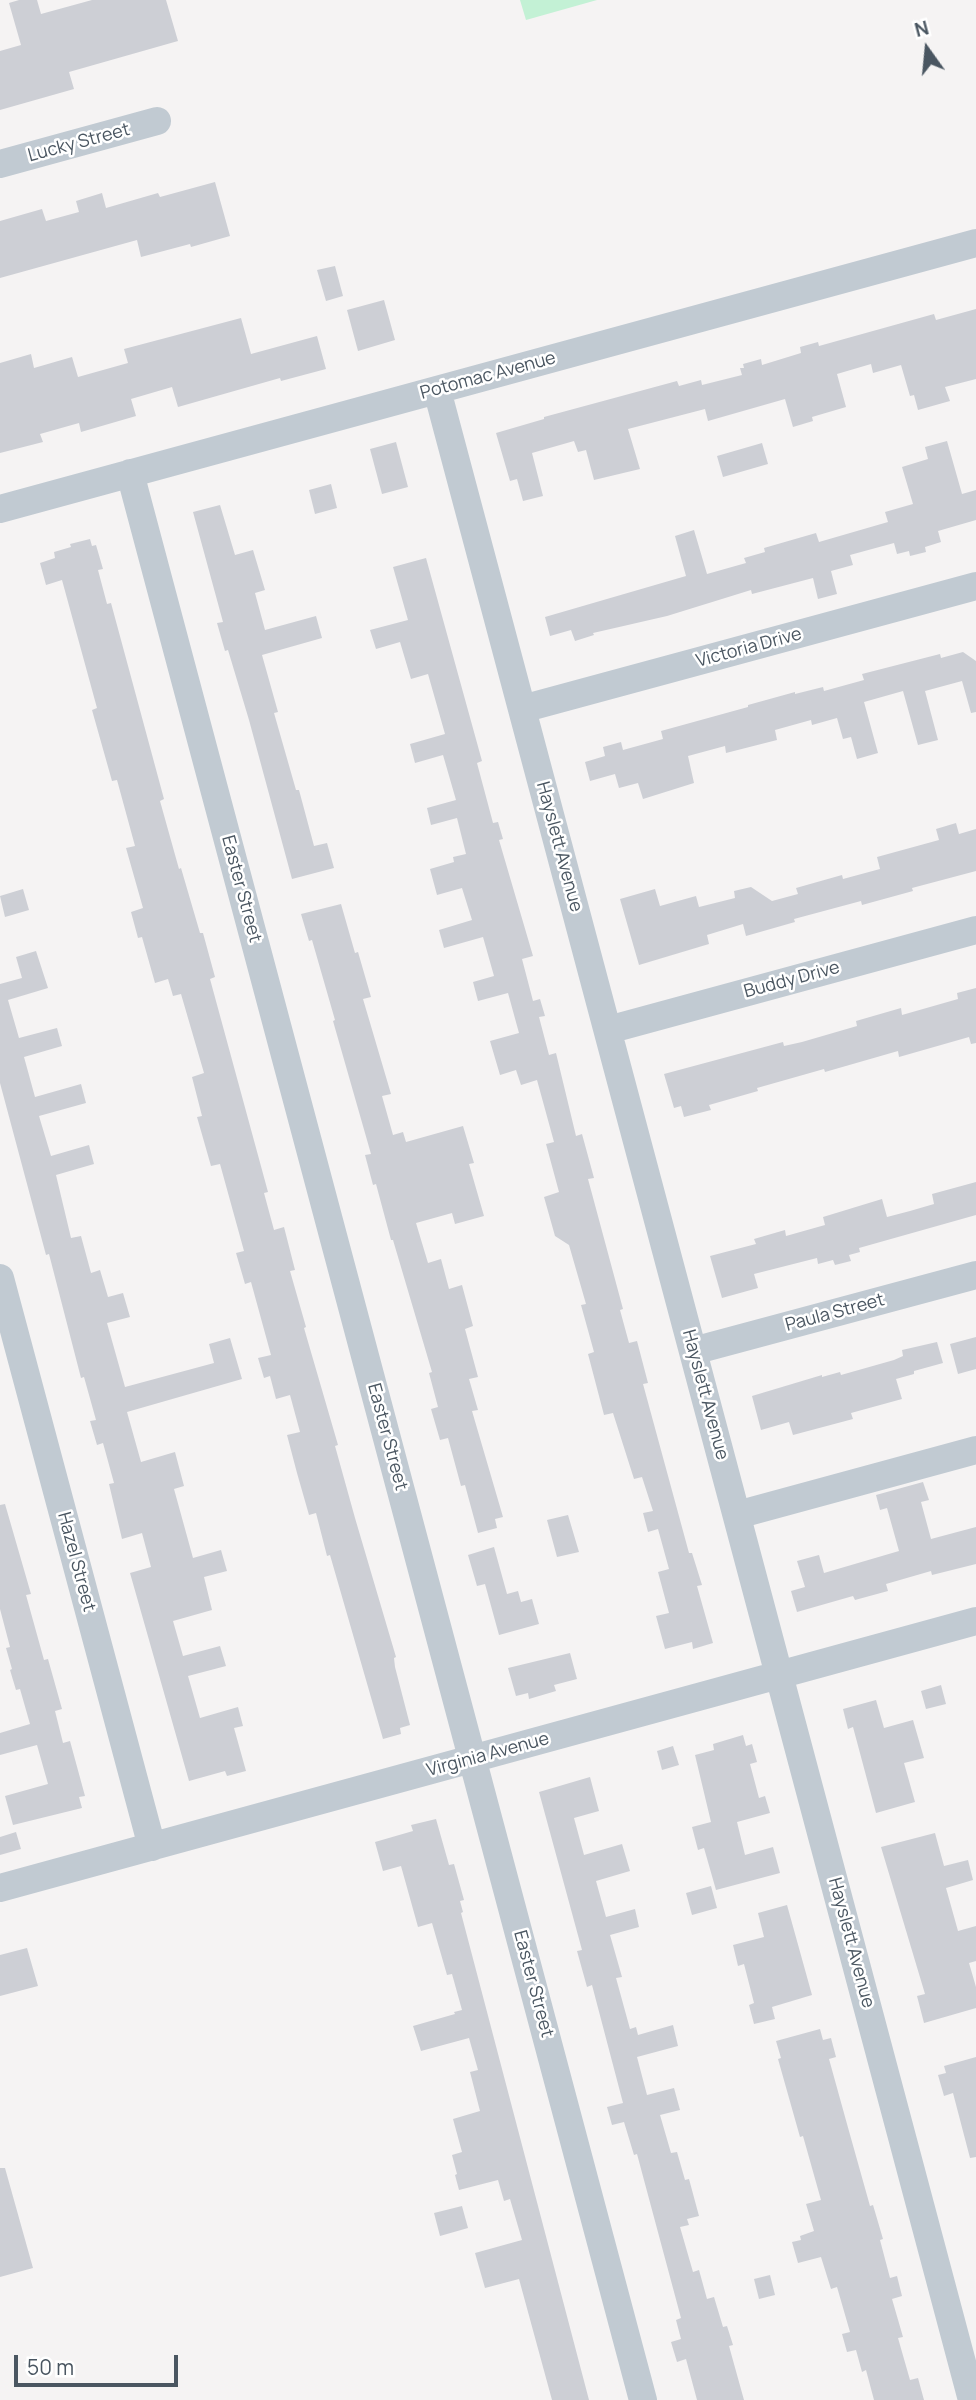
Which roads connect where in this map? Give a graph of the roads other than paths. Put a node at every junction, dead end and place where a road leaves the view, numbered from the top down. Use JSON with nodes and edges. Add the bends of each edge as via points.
{"nodes":[{"id":1,"x":157,"y":121,"type":"dead end"},
{"id":2,"x":0,"y":164,"type":"edge"},
{"id":3,"x":976,"y":243,"type":"edge"},
{"id":4,"x":437,"y":390,"type":"junction"},
{"id":5,"x":130,"y":473,"type":"junction"},
{"id":6,"x":0,"y":509,"type":"edge"},
{"id":7,"x":976,"y":586,"type":"edge"},
{"id":8,"x":522,"y":709,"type":"junction"},
{"id":9,"x":976,"y":930,"type":"edge"},
{"id":10,"x":608,"y":1030,"type":"junction"},
{"id":11,"x":976,"y":1275,"type":"edge"},
{"id":12,"x":0,"y":1278,"type":"edge"},
{"id":13,"x":694,"y":1351,"type":"junction"},
{"id":14,"x":976,"y":1450,"type":"edge"},
{"id":15,"x":737,"y":1515,"type":"junction"},
{"id":16,"x":976,"y":1621,"type":"edge"},
{"id":17,"x":780,"y":1675,"type":"junction"},
{"id":18,"x":473,"y":1759,"type":"junction"},
{"id":19,"x":152,"y":1847,"type":"junction"},
{"id":20,"x":0,"y":1888,"type":"edge"},
{"id":21,"x":643,"y":2400,"type":"edge"},
{"id":22,"x":972,"y":2400,"type":"edge"}],
"edges":[{"from":1,"to":2,"type":"street","name":"Lucky Street"},
{"from":3,"to":4,"type":"street","name":"Potomac Avenue"},
{"from":4,"to":5,"type":"street","name":"Potomac Avenue"},
{"from":4,"to":8,"type":"street","name":"Hayslett Avenue"},
{"from":5,"to":6,"type":"street","name":"Potomac Avenue"},
{"from":5,"to":18,"type":"street","name":"Easter Street"},
{"from":7,"to":8,"type":"street","name":"Victoria Drive"},
{"from":8,"to":10,"type":"street","name":"Hayslett Avenue"},
{"from":9,"to":10,"type":"street","name":"Buddy Drive"},
{"from":10,"to":13,"type":"street","name":"Hayslett Avenue"},
{"from":11,"to":13,"type":"street","name":"Paula Street"},
{"from":12,"to":19,"type":"street","name":"Hazel Street"},
{"from":13,"to":15,"type":"street","name":"Hayslett Avenue"},
{"from":14,"to":15,"type":"street"},
{"from":15,"to":17,"type":"street","name":"Hayslett Avenue"},
{"from":16,"to":17,"type":"street","name":"Virginia Avenue"},
{"from":17,"to":18,"type":"street","name":"Virginia Avenue"},
{"from":17,"to":22,"type":"street","name":"Hayslett Avenue"},
{"from":18,"to":19,"type":"street","name":"Virginia Avenue"},
{"from":18,"to":21,"type":"street","name":"Easter Street"},
{"from":19,"to":20,"type":"street","name":"Virginia Avenue"}]}
